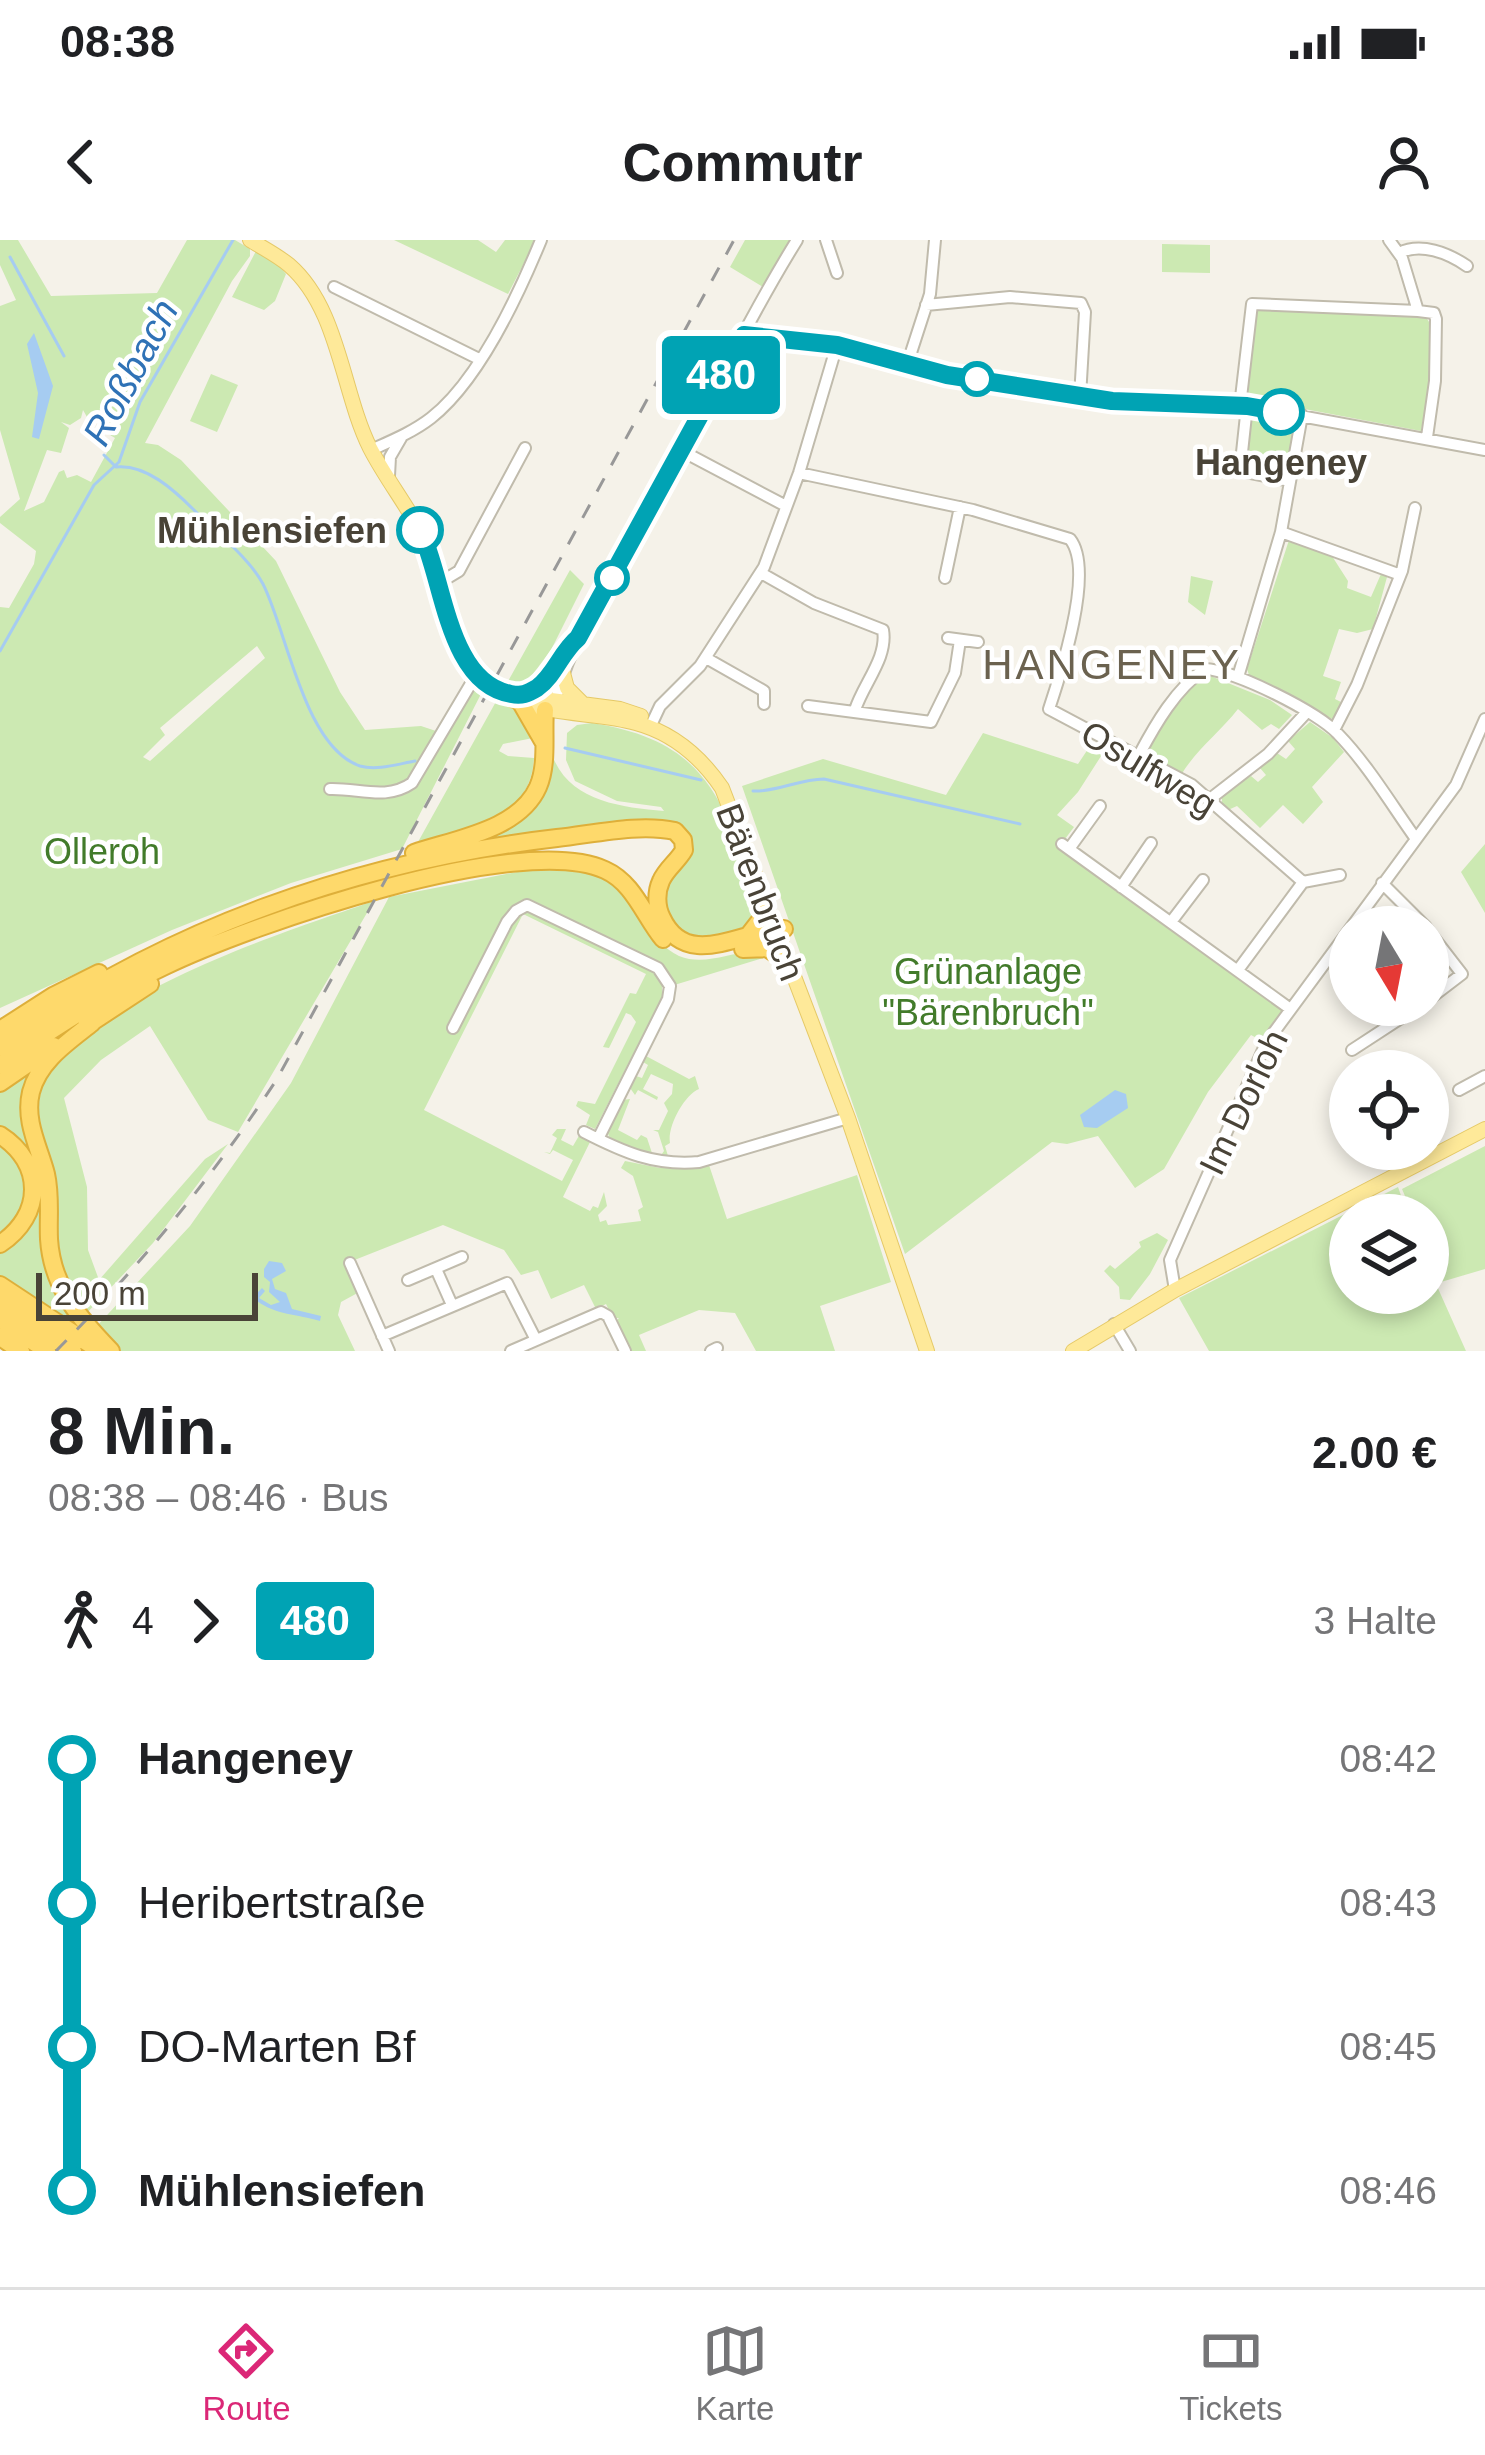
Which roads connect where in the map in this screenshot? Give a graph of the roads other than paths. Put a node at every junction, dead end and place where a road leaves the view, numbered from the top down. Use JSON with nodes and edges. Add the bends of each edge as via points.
{"nodes":[{"id":1,"x":250,"y":240,"type":"edge"},
{"id":2,"x":541,"y":240,"type":"edge"},
{"id":3,"x":797,"y":240,"type":"edge"},
{"id":4,"x":826,"y":240,"type":"edge"},
{"id":5,"x":935,"y":240,"type":"edge"},
{"id":6,"x":1389,"y":240,"type":"edge"},
{"id":7,"x":1399,"y":253,"type":"junction"},
{"id":8,"x":1467,"y":266,"type":"dead end"},
{"id":9,"x":837,"y":273,"type":"dead end"},
{"id":10,"x":334,"y":287,"type":"dead end"},
{"id":11,"x":377,"y":289,"type":"dead end"},
{"id":12,"x":368,"y":305,"type":"junction"},
{"id":13,"x":926,"y":305,"type":"junction"},
{"id":14,"x":1418,"y":311,"type":"junction"},
{"id":15,"x":744,"y":335,"type":"junction"},
{"id":16,"x":837,"y":345,"type":"junction"},
{"id":17,"x":479,"y":359,"type":"junction"},
{"id":18,"x":907,"y":365,"type":"junction"},
{"id":19,"x":1080,"y":397,"type":"junction"},
{"id":20,"x":1243,"y":406,"type":"junction"},
{"id":21,"x":1302,"y":416,"type":"junction"},
{"id":22,"x":405,"y":434,"type":"junction"},
{"id":23,"x":1427,"y":437,"type":"junction"},
{"id":24,"x":526,"y":448,"type":"dead end"},
{"id":25,"x":371,"y":450,"type":"junction"},
{"id":26,"x":1485,"y":450,"type":"edge"},
{"id":27,"x":682,"y":451,"type":"junction"},
{"id":28,"x":799,"y":473,"type":"junction"},
{"id":29,"x":389,"y":479,"type":"junction"},
{"id":30,"x":1290,"y":481,"type":"junction"},
{"id":31,"x":786,"y":506,"type":"junction"},
{"id":32,"x":959,"y":507,"type":"junction"},
{"id":33,"x":1415,"y":508,"type":"dead end"},
{"id":34,"x":1281,"y":532,"type":"junction"},
{"id":35,"x":761,"y":572,"type":"junction"},
{"id":36,"x":1398,"y":574,"type":"junction"},
{"id":37,"x":945,"y":578,"type":"dead end"},
{"id":38,"x":440,"y":583,"type":"junction"},
{"id":39,"x":978,"y":642,"type":"dead end"},
{"id":40,"x":706,"y":658,"type":"junction"},
{"id":41,"x":558,"y":672,"type":"junction"},
{"id":42,"x":476,"y":675,"type":"junction"},
{"id":43,"x":1238,"y":677,"type":"junction"},
{"id":44,"x":515,"y":697,"type":"junction"},
{"id":45,"x":549,"y":704,"type":"junction"},
{"id":46,"x":584,"y":704,"type":"junction"},
{"id":47,"x":764,"y":704,"type":"dead end"},
{"id":48,"x":808,"y":707,"type":"dead end"},
{"id":49,"x":855,"y":710,"type":"junction"},
{"id":50,"x":1306,"y":713,"type":"junction"},
{"id":51,"x":1485,"y":718,"type":"edge"},
{"id":52,"x":653,"y":721,"type":"junction"},
{"id":53,"x":1334,"y":730,"type":"junction"},
{"id":54,"x":543,"y":742,"type":"junction"},
{"id":55,"x":1138,"y":755,"type":"junction"},
{"id":56,"x":330,"y":789,"type":"dead end"},
{"id":57,"x":1210,"y":799,"type":"junction"},
{"id":58,"x":1100,"y":806,"type":"dead end"},
{"id":59,"x":1416,"y":839,"type":"junction"},
{"id":60,"x":1151,"y":843,"type":"dead end"},
{"id":61,"x":376,"y":871,"type":"junction"},
{"id":62,"x":1340,"y":875,"type":"dead end"},
{"id":63,"x":1203,"y":880,"type":"dead end"},
{"id":64,"x":1303,"y":882,"type":"junction"},
{"id":65,"x":1382,"y":883,"type":"junction"},
{"id":66,"x":1121,"y":886,"type":"junction"},
{"id":67,"x":765,"y":899,"type":"junction"},
{"id":68,"x":1405,"y":906,"type":"edge"},
{"id":69,"x":1171,"y":922,"type":"junction"},
{"id":70,"x":780,"y":931,"type":"junction"},
{"id":71,"x":200,"y":932,"type":"junction"},
{"id":72,"x":248,"y":933,"type":"junction"},
{"id":73,"x":746,"y":942,"type":"junction"},
{"id":74,"x":1449,"y":957,"type":"edge"},
{"id":75,"x":788,"y":962,"type":"junction"},
{"id":76,"x":1238,"y":970,"type":"junction"},
{"id":77,"x":1449,"y":984,"type":"edge"},
{"id":78,"x":52,"y":996,"type":"junction"},
{"id":79,"x":1289,"y":1008,"type":"junction"},
{"id":80,"x":0,"y":1014,"type":"edge"},
{"id":81,"x":92,"y":1023,"type":"junction"},
{"id":82,"x":1388,"y":1026,"type":"edge"},
{"id":83,"x":453,"y":1028,"type":"dead end"},
{"id":84,"x":0,"y":1030,"type":"edge"},
{"id":85,"x":0,"y":1047,"type":"edge"},
{"id":86,"x":1352,"y":1050,"type":"dead end"},
{"id":87,"x":0,"y":1065,"type":"edge"},
{"id":88,"x":1485,"y":1076,"type":"edge"},
{"id":89,"x":0,"y":1083,"type":"edge"},
{"id":90,"x":1459,"y":1090,"type":"dead end"},
{"id":91,"x":848,"y":1118,"type":"junction"},
{"id":92,"x":1485,"y":1129,"type":"edge"},
{"id":93,"x":584,"y":1132,"type":"dead end"},
{"id":94,"x":0,"y":1135,"type":"edge"},
{"id":95,"x":598,"y":1139,"type":"junction"},
{"id":96,"x":0,"y":1244,"type":"edge"},
{"id":97,"x":462,"y":1257,"type":"dead end"},
{"id":98,"x":350,"y":1263,"type":"dead end"},
{"id":99,"x":436,"y":1269,"type":"junction"},
{"id":100,"x":409,"y":1280,"type":"dead end"},
{"id":101,"x":0,"y":1285,"type":"edge"},
{"id":102,"x":1175,"y":1291,"type":"junction"},
{"id":103,"x":0,"y":1302,"type":"edge"},
{"id":104,"x":452,"y":1305,"type":"junction"},
{"id":105,"x":0,"y":1319,"type":"edge"},
{"id":106,"x":1114,"y":1324,"type":"junction"},
{"id":107,"x":382,"y":1336,"type":"junction"},
{"id":108,"x":0,"y":1337,"type":"edge"},
{"id":109,"x":536,"y":1340,"type":"junction"},
{"id":110,"x":0,"y":1347,"type":"edge"},
{"id":111,"x":10,"y":1351,"type":"edge"},
{"id":112,"x":21,"y":1351,"type":"edge"},
{"id":113,"x":47,"y":1351,"type":"edge"},
{"id":114,"x":73,"y":1351,"type":"edge"},
{"id":115,"x":101,"y":1351,"type":"edge"},
{"id":116,"x":111,"y":1351,"type":"edge"},
{"id":117,"x":389,"y":1351,"type":"edge"},
{"id":118,"x":511,"y":1351,"type":"edge"},
{"id":119,"x":625,"y":1351,"type":"edge"},
{"id":120,"x":927,"y":1351,"type":"edge"},
{"id":121,"x":1073,"y":1351,"type":"edge"},
{"id":122,"x":1130,"y":1351,"type":"edge"}],
"edges":[{"from":1,"to":25,"type":"main road","via":[[302,281],[325,321]]},
{"from":2,"to":17,"type":"street"},
{"from":3,"to":15,"type":"street"},
{"from":4,"to":9,"type":"street"},
{"from":5,"to":13,"type":"street"},
{"from":6,"to":7,"type":"street"},
{"from":7,"to":8,"type":"street","via":[[1435,251]]},
{"from":7,"to":14,"type":"street"},
{"from":10,"to":12,"type":"street"},
{"from":11,"to":12,"type":"street"},
{"from":12,"to":17,"type":"street"},
{"from":13,"to":18,"type":"street"},
{"from":13,"to":19,"type":"street","via":[[1010,297],[1081,303]]},
{"from":14,"to":20,"type":"street","via":[[1252,304]]},
{"from":14,"to":23,"type":"street","via":[[1436,319]]},
{"from":15,"to":16,"type":"street"},
{"from":15,"to":27,"type":"street"},
{"from":16,"to":18,"type":"street"},
{"from":16,"to":28,"type":"street"},
{"from":17,"to":22,"type":"street","via":[[441,410]]},
{"from":18,"to":19,"type":"street"},
{"from":19,"to":20,"type":"street"},
{"from":20,"to":21,"type":"street"},
{"from":20,"to":30,"type":"street","via":[[1240,471]]},
{"from":21,"to":23,"type":"street"},
{"from":21,"to":30,"type":"street"},
{"from":22,"to":25,"type":"street"},
{"from":22,"to":29,"type":"street","via":[[389,457]]},
{"from":23,"to":26,"type":"street"},
{"from":24,"to":38,"type":"street","via":[[459,571]]},
{"from":25,"to":29,"type":"main road"},
{"from":27,"to":31,"type":"street"},
{"from":27,"to":41,"type":"street"},
{"from":28,"to":31,"type":"street"},
{"from":28,"to":32,"type":"street","name":"Osulfweg"},
{"from":29,"to":38,"type":"main road"},
{"from":30,"to":34,"type":"street"},
{"from":31,"to":35,"type":"street"},
{"from":32,"to":37,"type":"street"},
{"from":32,"to":55,"type":"street","name":"Osulfweg","via":[[1074,542],[1074,614],[1048,709]]},
{"from":33,"to":36,"type":"street"},
{"from":34,"to":36,"type":"street"},
{"from":34,"to":43,"type":"street"},
{"from":35,"to":40,"type":"street"},
{"from":35,"to":49,"type":"street","via":[[883,631]]},
{"from":36,"to":53,"type":"street"},
{"from":38,"to":42,"type":"main road"},
{"from":39,"to":49,"type":"street","via":[[954,639],[955,673],[934,720]]},
{"from":40,"to":47,"type":"street","via":[[764,691]]},
{"from":40,"to":52,"type":"street"},
{"from":41,"to":44,"type":"main road"},
{"from":41,"to":45,"type":"street"},
{"from":41,"to":46,"type":"main road"},
{"from":42,"to":44,"type":"main road","name":"Bärenbruch"},
{"from":42,"to":56,"type":"street","via":[[412,783],[381,794]]},
{"from":43,"to":50,"type":"street"},
{"from":43,"to":55,"type":"street","via":[[1197,674]]},
{"from":44,"to":45,"type":"main road","name":"Bärenbruch"},
{"from":44,"to":54,"type":"highway"},
{"from":45,"to":46,"type":"main road","name":"Bärenbruch"},
{"from":45,"to":54,"type":"highway"},
{"from":45,"to":67,"type":"main road","name":"Bärenbruch","via":[[639,723],[691,752],[729,802]]},
{"from":46,"to":52,"type":"main road","name":"Bärenbruch"},
{"from":48,"to":49,"type":"street"},
{"from":50,"to":53,"type":"street"},
{"from":50,"to":57,"type":"street"},
{"from":51,"to":59,"type":"street","name":"Im Dorloh","via":[[1456,785]]},
{"from":52,"to":70,"type":"main road","name":"Bärenbruch","via":[[689,742],[731,788]]},
{"from":53,"to":59,"type":"street"},
{"from":54,"to":61,"type":"highway","via":[[538,788],[519,811]]},
{"from":55,"to":57,"type":"street","name":"Osulfweg"},
{"from":57,"to":64,"type":"street","name":"Osulfweg"},
{"from":58,"to":66,"type":"street","via":[[1065,847]]},
{"from":59,"to":65,"type":"street","name":"Im Dorloh"},
{"from":60,"to":66,"type":"street"},
{"from":61,"to":71,"type":"highway"},
{"from":61,"to":73,"type":"highway","via":[[533,841],[668,829],[685,844],[658,890],[668,929],[700,946]]},
{"from":62,"to":64,"type":"street"},
{"from":63,"to":69,"type":"street"},
{"from":64,"to":76,"type":"street"},
{"from":65,"to":68,"type":"street"},
{"from":65,"to":79,"type":"street","name":"Im Dorloh"},
{"from":66,"to":69,"type":"street"},
{"from":67,"to":70,"type":"main road","name":"Bärenbruch"},
{"from":67,"to":73,"type":"highway"},
{"from":69,"to":76,"type":"street"},
{"from":70,"to":73,"type":"highway"},
{"from":70,"to":75,"type":"main road","name":"Bärenbruch"},
{"from":70,"to":91,"type":"main road","name":"Bärenbruch"},
{"from":71,"to":78,"type":"highway"},
{"from":71,"to":85,"type":"highway"},
{"from":72,"to":73,"type":"highway","via":[[355,896],[536,860],[611,872],[673,947],[702,957]]},
{"from":72,"to":81,"type":"highway"},
{"from":72,"to":87,"type":"highway","via":[[136,980]]},
{"from":73,"to":75,"type":"highway"},
{"from":74,"to":77,"type":"street","via":[[1462,974]]},
{"from":75,"to":91,"type":"main road","name":"Bärenbruch"},
{"from":76,"to":79,"type":"street"},
{"from":78,"to":80,"type":"highway"},
{"from":78,"to":84,"type":"highway"},
{"from":79,"to":102,"type":"street","name":"Im Dorloh","via":[[1172,1254]]},
{"from":81,"to":89,"type":"highway"},
{"from":81,"to":116,"type":"highway","via":[[43,1067],[29,1114],[47,1178],[57,1278]]},
{"from":82,"to":86,"type":"street"},
{"from":83,"to":95,"type":"street","via":[[507,922],[527,905],[658,968],[668,999]]},
{"from":88,"to":90,"type":"street"},
{"from":91,"to":95,"type":"street","via":[[680,1164]]},
{"from":91,"to":120,"type":"main road","name":"Bärenbruch"},
{"from":92,"to":102,"type":"main road"},
{"from":93,"to":95,"type":"street"},
{"from":94,"to":96,"type":"highway","via":[[26,1157],[34,1179],[26,1220]]},
{"from":97,"to":99,"type":"street"},
{"from":98,"to":107,"type":"street"},
{"from":99,"to":100,"type":"street"},
{"from":99,"to":104,"type":"street"},
{"from":101,"to":115,"type":"highway"},
{"from":102,"to":106,"type":"main road"},
{"from":103,"to":114,"type":"highway"},
{"from":104,"to":107,"type":"street"},
{"from":104,"to":109,"type":"street","via":[[507,1283]]},
{"from":105,"to":113,"type":"highway"},
{"from":106,"to":121,"type":"main road"},
{"from":106,"to":122,"type":"street"},
{"from":107,"to":117,"type":"street"},
{"from":108,"to":112,"type":"highway"},
{"from":109,"to":118,"type":"street"},
{"from":109,"to":119,"type":"street","via":[[601,1312]]},
{"from":110,"to":111,"type":"highway"}]}
